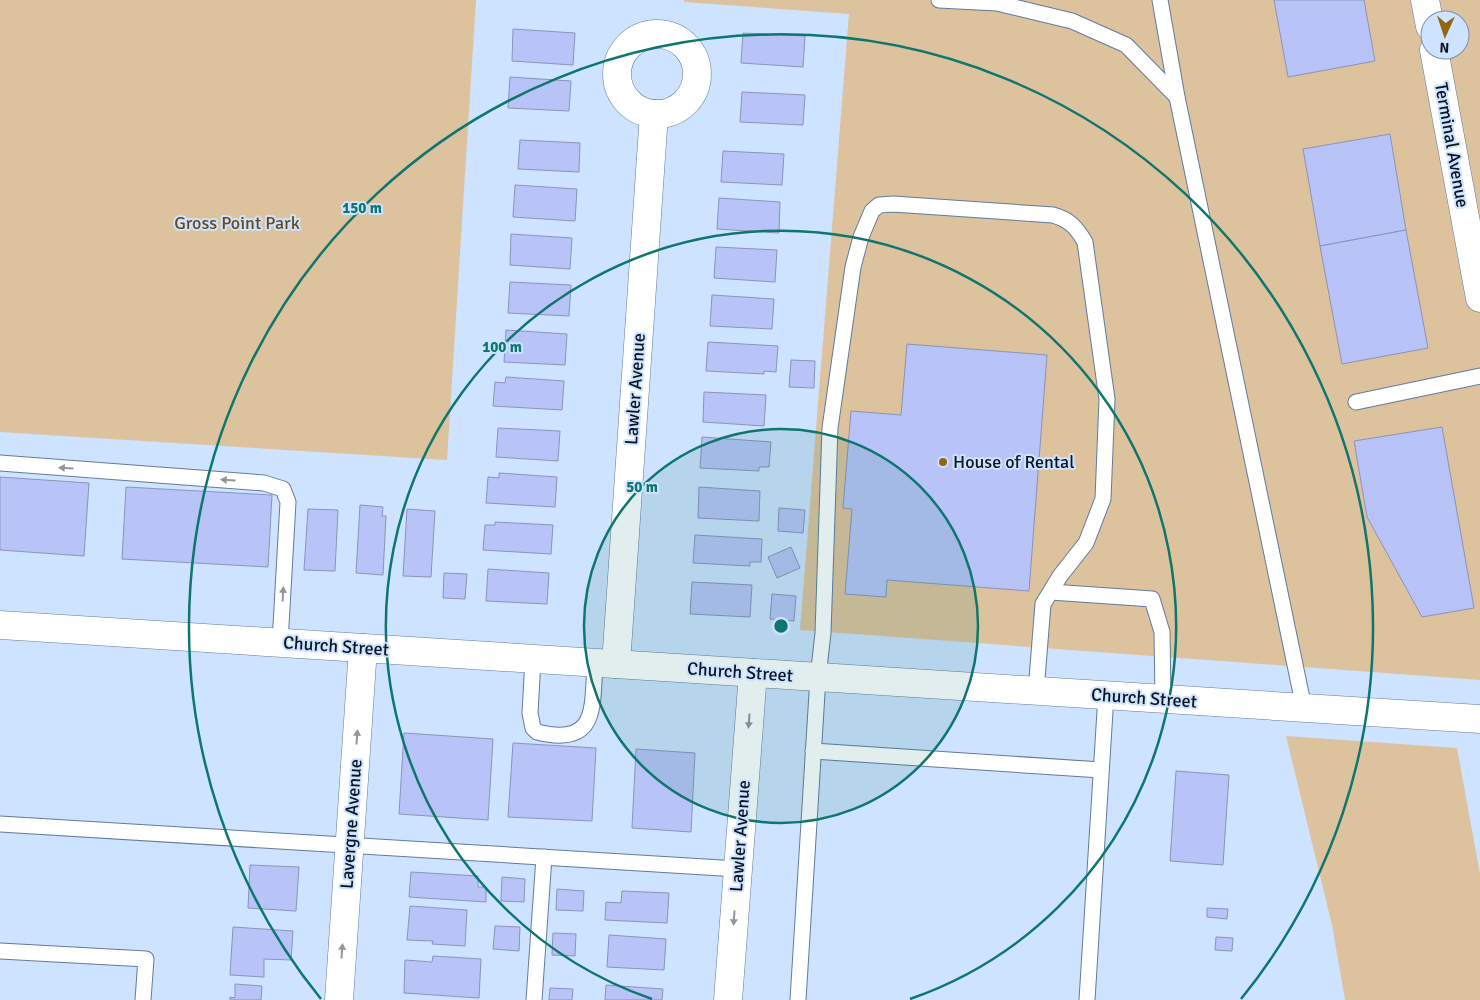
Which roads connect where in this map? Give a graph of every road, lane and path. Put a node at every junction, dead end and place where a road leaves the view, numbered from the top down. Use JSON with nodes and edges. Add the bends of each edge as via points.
{"nodes":[{"id":1,"x":939,"y":0,"type":"edge"},
{"id":2,"x":1160,"y":0,"type":"edge"},
{"id":3,"x":998,"y":2,"type":"edge"},
{"id":4,"x":1436,"y":60,"type":"edge"},
{"id":5,"x":1177,"y":97,"type":"junction"},
{"id":6,"x":654,"y":114,"type":"dead end"},
{"id":7,"x":1480,"y":298,"type":"edge"},
{"id":8,"x":1480,"y":376,"type":"edge"},
{"id":9,"x":1356,"y":402,"type":"dead end"},
{"id":10,"x":0,"y":464,"type":"edge"},
{"id":11,"x":1050,"y":592,"type":"junction"},
{"id":12,"x":0,"y":625,"type":"edge"},
{"id":13,"x":280,"y":643,"type":"junction"},
{"id":14,"x":363,"y":648,"type":"junction"},
{"id":15,"x":533,"y":659,"type":"junction"},
{"id":16,"x":605,"y":664,"type":"junction"},
{"id":17,"x":752,"y":673,"type":"junction"},
{"id":18,"x":818,"y":677,"type":"junction"},
{"id":19,"x":1036,"y":691,"type":"junction"},
{"id":20,"x":1106,"y":695,"type":"junction"},
{"id":21,"x":1163,"y":699,"type":"junction"},
{"id":22,"x":1304,"y":708,"type":"junction"},
{"id":23,"x":1480,"y":719,"type":"edge"},
{"id":24,"x":813,"y":751,"type":"junction"},
{"id":25,"x":1101,"y":770,"type":"junction"},
{"id":26,"x":0,"y":824,"type":"edge"},
{"id":27,"x":350,"y":847,"type":"junction"},
{"id":28,"x":544,"y":857,"type":"junction"},
{"id":29,"x":738,"y":869,"type":"junction"},
{"id":30,"x":0,"y":951,"type":"edge"},
{"id":31,"x":143,"y":1000,"type":"edge"},
{"id":32,"x":339,"y":1000,"type":"edge"},
{"id":33,"x":534,"y":1000,"type":"edge"},
{"id":34,"x":728,"y":1000,"type":"edge"},
{"id":35,"x":798,"y":1000,"type":"edge"},
{"id":36,"x":1087,"y":1000,"type":"edge"}],
"edges":[{"from":1,"to":3,"type":"lane"},
{"from":2,"to":5,"type":"lane"},
{"from":3,"to":5,"type":"lane","via":[[1072,21],[1126,45]]},
{"from":4,"to":7,"type":"street","name":"Terminal Avenue"},
{"from":5,"to":22,"type":"lane"},
{"from":6,"to":16,"type":"street","name":"Lawler Avenue"},
{"from":8,"to":9,"type":"lane"},
{"from":13,"to":10,"type":"lane","one_way":true,"via":[[288,502],[283,489],[264,483]]},
{"from":11,"to":18,"type":"lane","via":[[1086,543],[1103,499],[1107,399],[1085,242],[1077,228],[1066,219],[1053,215],[879,205],[872,211],[861,237],[853,267],[830,428],[823,632]]},
{"from":11,"to":19,"type":"lane","via":[[1043,604]]},
{"from":11,"to":21,"type":"lane","via":[[1152,599],[1162,632]]},
{"from":12,"to":13,"type":"street","name":"Church Street"},
{"from":13,"to":14,"type":"street","name":"Church Street"},
{"from":14,"to":15,"type":"street","name":"Church Street"},
{"from":27,"to":14,"type":"street","name":"Lavergne Avenue","one_way":true},
{"from":15,"to":16,"type":"street","name":"Church Street"},
{"from":15,"to":16,"type":"lane","via":[[530,721],[538,732],[556,734],[579,733],[585,727]]},
{"from":16,"to":17,"type":"street","name":"Church Street"},
{"from":17,"to":18,"type":"street","name":"Church Street"},
{"from":17,"to":29,"type":"street","name":"Lawler Avenue","one_way":true},
{"from":18,"to":19,"type":"street","name":"Church Street"},
{"from":18,"to":24,"type":"lane"},
{"from":19,"to":20,"type":"street","name":"Church Street"},
{"from":20,"to":21,"type":"street","name":"Church Street"},
{"from":20,"to":25,"type":"lane"},
{"from":21,"to":22,"type":"street","name":"Church Street"},
{"from":22,"to":23,"type":"street","name":"Church Street"},
{"from":24,"to":25,"type":"lane"},
{"from":24,"to":35,"type":"lane"},
{"from":25,"to":36,"type":"lane"},
{"from":26,"to":27,"type":"lane"},
{"from":27,"to":28,"type":"lane"},
{"from":32,"to":27,"type":"street","name":"Lavergne Avenue","one_way":true},
{"from":28,"to":29,"type":"lane"},
{"from":28,"to":33,"type":"lane"},
{"from":29,"to":34,"type":"street","name":"Lawler Avenue","one_way":true},
{"from":30,"to":31,"type":"lane","via":[[146,959]]}]}
